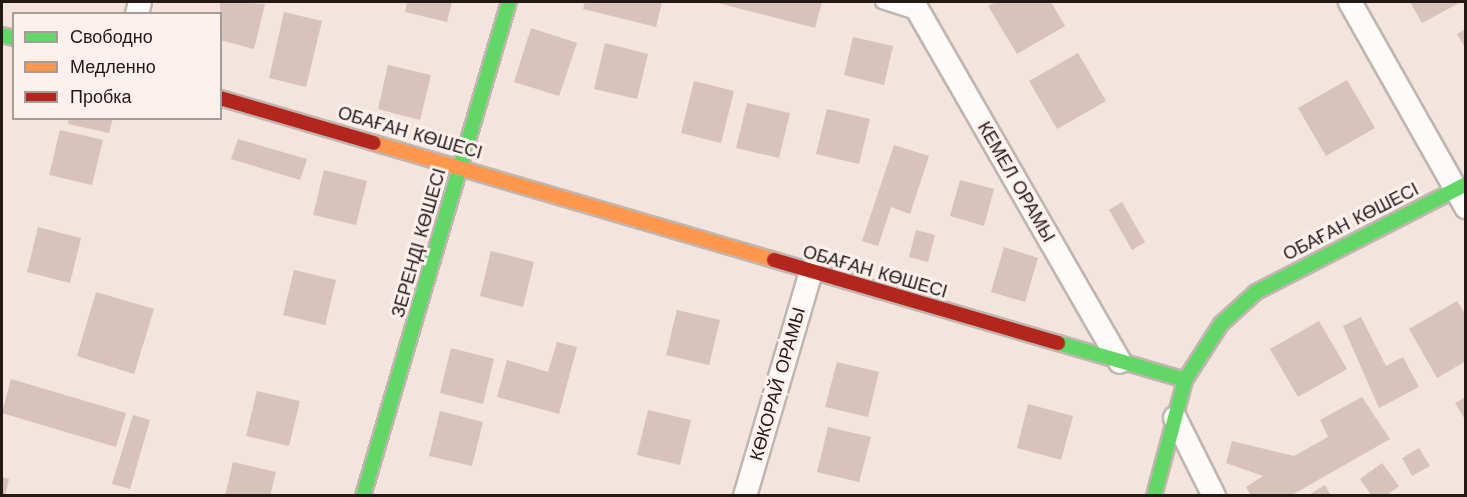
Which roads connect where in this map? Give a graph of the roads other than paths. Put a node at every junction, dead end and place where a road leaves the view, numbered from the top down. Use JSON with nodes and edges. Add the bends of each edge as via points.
{"nodes":[{"id":1,"x":509,"y":2,"type":"edge"},
{"id":2,"x":882,"y":2,"type":"edge"},
{"id":3,"x":1350,"y":2,"type":"edge"},
{"id":4,"x":917,"y":8,"type":"edge"},
{"id":5,"x":222,"y":99,"type":"edge"},
{"id":6,"x":460,"y":166,"type":"junction"},
{"id":7,"x":1462,"y":193,"type":"edge"},
{"id":8,"x":811,"y":272,"type":"junction"},
{"id":9,"x":1120,"y":362,"type":"junction"},
{"id":10,"x":1185,"y":380,"type":"junction"},
{"id":11,"x":1175,"y":418,"type":"junction"},
{"id":12,"x":363,"y":495,"type":"edge"},
{"id":13,"x":745,"y":495,"type":"edge"},
{"id":14,"x":1154,"y":495,"type":"edge"},
{"id":15,"x":1214,"y":495,"type":"edge"}],
"edges":[{"from":1,"to":6,"type":"street","name":"ЗЕРЕНДІ КӨШЕСІ"},
{"from":2,"to":4,"type":"lane"},
{"from":3,"to":7,"type":"street"},
{"from":4,"to":9,"type":"street","name":"КЕМЕЛ ОРАМЫ"},
{"from":5,"to":6,"type":"street","name":"ОБАҒАН КӨШЕСІ"},
{"from":6,"to":8,"type":"street","name":"ОБАҒАН КӨШЕСІ"},
{"from":6,"to":12,"type":"street","name":"ЗЕРЕНДІ КӨШЕСІ"},
{"from":7,"to":10,"type":"street","name":"ОБАҒАН КӨШЕСІ","via":[[1256,292],[1221,324]]},
{"from":8,"to":9,"type":"street","name":"ОБАҒАН КӨШЕСІ"},
{"from":8,"to":13,"type":"street","name":"КӨКОРАЙ ОРАМЫ"},
{"from":9,"to":10,"type":"street","name":"ОБАҒАН КӨШЕСІ"},
{"from":10,"to":11,"type":"street"},
{"from":11,"to":14,"type":"street"},
{"from":11,"to":15,"type":"street"}]}
